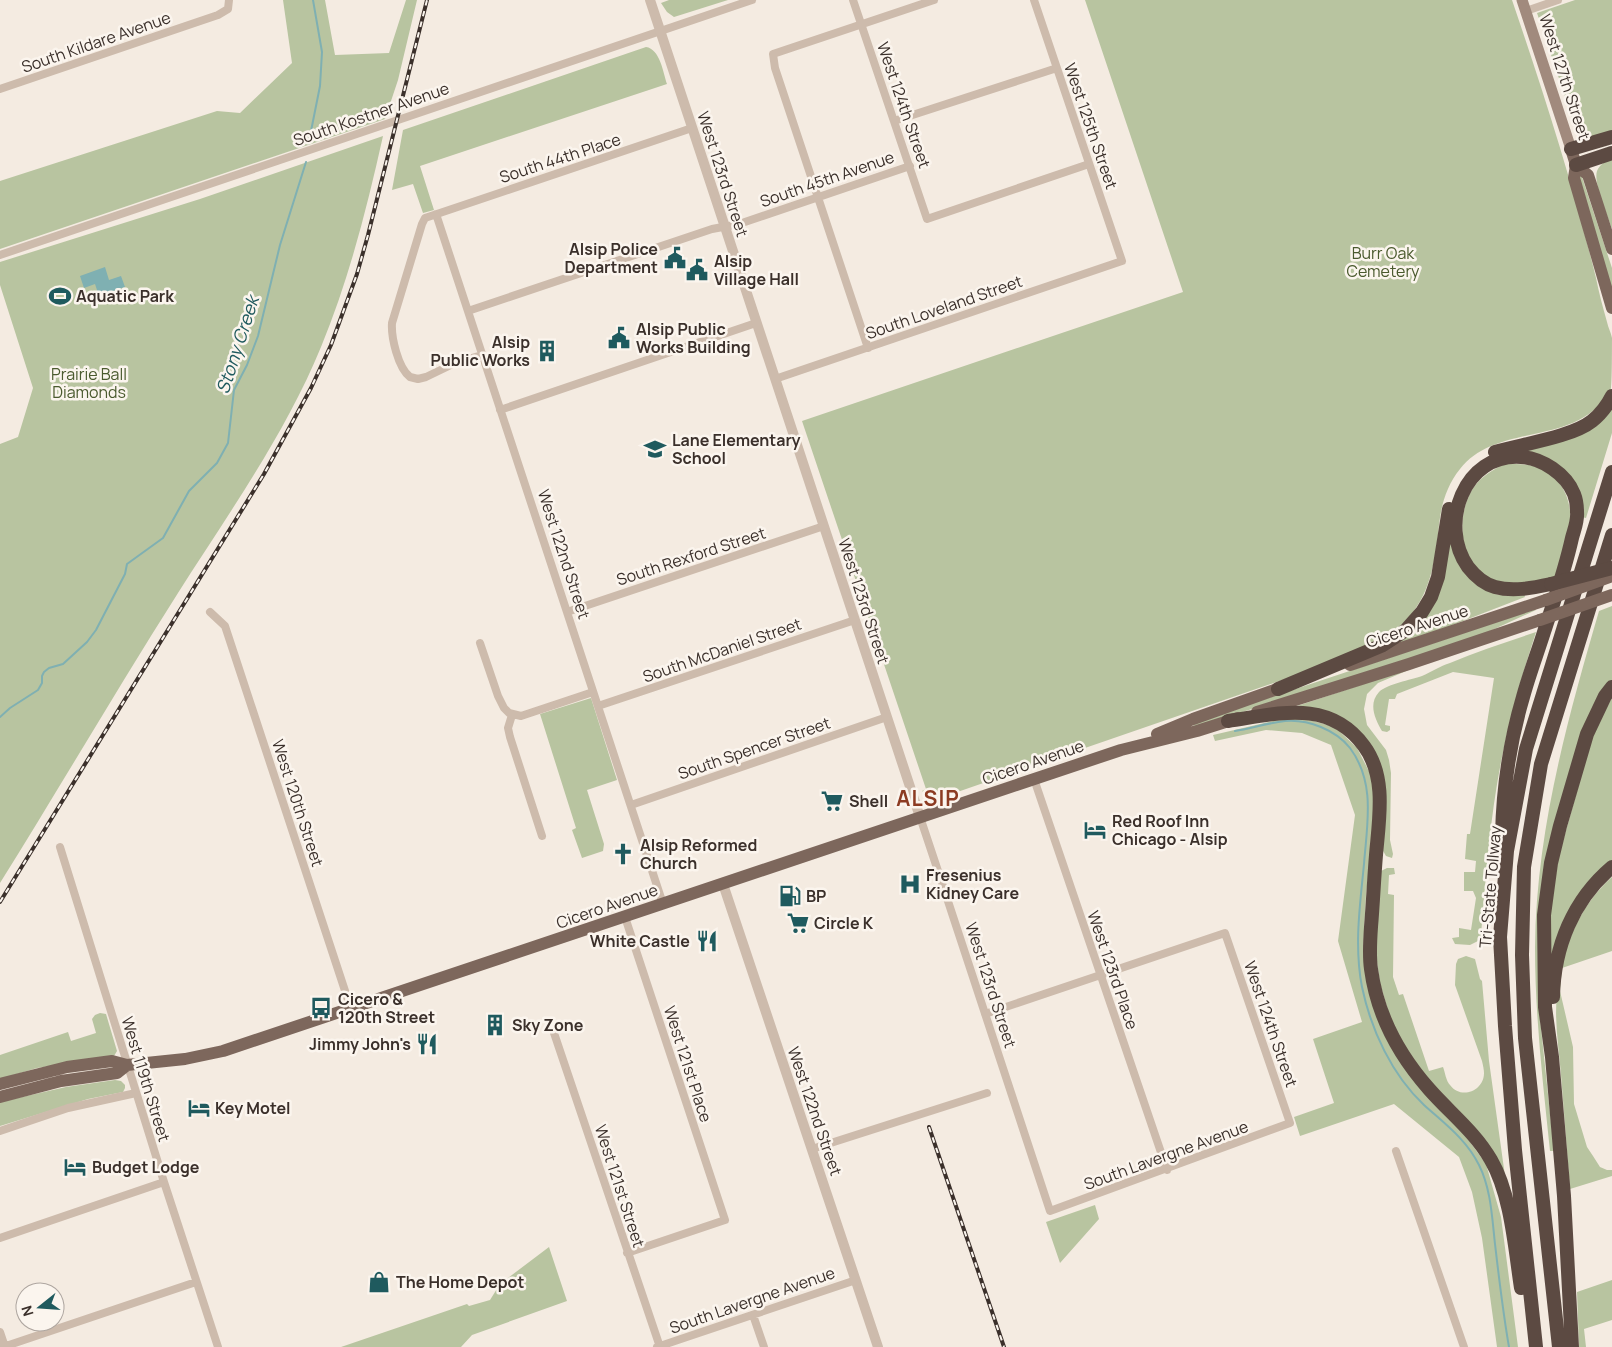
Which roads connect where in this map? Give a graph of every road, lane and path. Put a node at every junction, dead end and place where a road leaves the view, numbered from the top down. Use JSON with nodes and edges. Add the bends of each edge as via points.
{"nodes":[{"id":1,"x":229,"y":0,"type":"edge"},
{"id":2,"x":650,"y":0,"type":"edge"},
{"id":3,"x":752,"y":0,"type":"edge"},
{"id":4,"x":853,"y":0,"type":"edge"},
{"id":5,"x":934,"y":0,"type":"edge"},
{"id":6,"x":1034,"y":0,"type":"edge"},
{"id":7,"x":1558,"y":0,"type":"edge"},
{"id":8,"x":1524,"y":5,"type":"edge"},
{"id":9,"x":862,"y":25,"type":"junction"},
{"id":10,"x":660,"y":31,"type":"junction"},
{"id":11,"x":1057,"y":68,"type":"junction"},
{"id":12,"x":0,"y":90,"type":"edge"},
{"id":13,"x":894,"y":121,"type":"junction"},
{"id":14,"x":692,"y":128,"type":"junction"},
{"id":15,"x":1612,"y":137,"type":"edge"},
{"id":16,"x":1571,"y":148,"type":"junction"},
{"id":17,"x":1612,"y":153,"type":"edge"},
{"id":18,"x":1089,"y":164,"type":"junction"},
{"id":19,"x":1576,"y":165,"type":"junction"},
{"id":20,"x":910,"y":166,"type":"junction"},
{"id":21,"x":818,"y":197,"type":"junction"},
{"id":22,"x":436,"y":214,"type":"junction"},
{"id":23,"x":725,"y":227,"type":"junction"},
{"id":24,"x":1612,"y":249,"type":"edge"},
{"id":25,"x":0,"y":255,"type":"edge"},
{"id":26,"x":1122,"y":260,"type":"joint"},
{"id":27,"x":1612,"y":308,"type":"edge"},
{"id":28,"x":468,"y":311,"type":"junction"},
{"id":29,"x":756,"y":323,"type":"junction"},
{"id":30,"x":868,"y":348,"type":"junction"},
{"id":31,"x":482,"y":355,"type":"junction"},
{"id":32,"x":775,"y":379,"type":"junction"},
{"id":33,"x":1612,"y":396,"type":"edge"},
{"id":34,"x":500,"y":410,"type":"junction"},
{"id":35,"x":1612,"y":472,"type":"edge"},
{"id":36,"x":824,"y":526,"type":"junction"},
{"id":37,"x":1612,"y":535,"type":"edge"},
{"id":38,"x":1612,"y":568,"type":"edge"},
{"id":39,"x":1612,"y":576,"type":"edge"},
{"id":40,"x":1612,"y":595,"type":"edge"},
{"id":41,"x":210,"y":612,"type":"dead end"},
{"id":42,"x":567,"y":612,"type":"junction"},
{"id":43,"x":855,"y":620,"type":"junction"},
{"id":44,"x":480,"y":643,"type":"dead end"},
{"id":45,"x":1612,"y":687,"type":"edge"},
{"id":46,"x":1278,"y":689,"type":"junction"},
{"id":47,"x":594,"y":692,"type":"junction"},
{"id":48,"x":598,"y":706,"type":"junction"},
{"id":49,"x":512,"y":715,"type":"junction"},
{"id":50,"x":887,"y":717,"type":"junction"},
{"id":51,"x":1228,"y":721,"type":"junction"},
{"id":52,"x":1121,"y":750,"type":"junction"},
{"id":53,"x":1034,"y":779,"type":"junction"},
{"id":54,"x":631,"y":805,"type":"junction"},
{"id":55,"x":920,"y":817,"type":"junction"},
{"id":56,"x":542,"y":836,"type":"dead end"},
{"id":57,"x":60,"y":847,"type":"dead end"},
{"id":58,"x":1612,"y":867,"type":"edge"},
{"id":59,"x":723,"y":884,"type":"junction"},
{"id":60,"x":664,"y":904,"type":"junction"},
{"id":61,"x":625,"y":917,"type":"junction"},
{"id":62,"x":1500,"y":937,"type":"junction"},
{"id":63,"x":1100,"y":975,"type":"junction"},
{"id":64,"x":351,"y":1009,"type":"junction"},
{"id":65,"x":985,"y":1014,"type":"junction"},
{"id":66,"x":554,"y":1033,"type":"dead end"},
{"id":67,"x":1552,"y":1057,"type":"junction"},
{"id":68,"x":127,"y":1065,"type":"junction"},
{"id":69,"x":0,"y":1084,"type":"edge"},
{"id":70,"x":136,"y":1093,"type":"junction"},
{"id":71,"x":988,"y":1093,"type":"dead end"},
{"id":72,"x":0,"y":1097,"type":"edge"},
{"id":73,"x":1290,"y":1124,"type":"joint"},
{"id":74,"x":0,"y":1131,"type":"edge"},
{"id":75,"x":812,"y":1149,"type":"junction"},
{"id":76,"x":1396,"y":1151,"type":"dead end"},
{"id":77,"x":1167,"y":1170,"type":"junction"},
{"id":78,"x":164,"y":1182,"type":"junction"},
{"id":79,"x":1050,"y":1211,"type":"joint"},
{"id":80,"x":0,"y":1238,"type":"edge"},
{"id":81,"x":628,"y":1253,"type":"junction"},
{"id":82,"x":856,"y":1280,"type":"junction"},
{"id":83,"x":196,"y":1282,"type":"junction"},
{"id":84,"x":753,"y":1314,"type":"junction"},
{"id":85,"x":0,"y":1332,"type":"edge"},
{"id":86,"x":4,"y":1347,"type":"edge"},
{"id":87,"x":218,"y":1347,"type":"edge"},
{"id":88,"x":659,"y":1347,"type":"edge"},
{"id":89,"x":764,"y":1347,"type":"edge"},
{"id":90,"x":878,"y":1347,"type":"edge"},
{"id":91,"x":1464,"y":1347,"type":"edge"},
{"id":92,"x":1531,"y":1347,"type":"edge"},
{"id":93,"x":1536,"y":1347,"type":"edge"},
{"id":94,"x":1559,"y":1347,"type":"edge"},
{"id":95,"x":1572,"y":1347,"type":"edge"}],
"edges":[{"from":1,"to":12,"type":"street","name":"South Kildare Avenue","via":[[228,9],[218,15]]},
{"from":2,"to":10,"type":"street","name":"West 123rd Street"},
{"from":3,"to":10,"type":"street","name":"South Kostner Avenue"},
{"from":4,"to":9,"type":"street","name":"West 124th Street"},
{"from":5,"to":9,"type":"street"},
{"from":6,"to":11,"type":"street","name":"West 125th Street"},
{"from":7,"to":8,"type":"street"},
{"from":8,"to":16,"type":"main road","name":"West 127th Street"},
{"from":9,"to":13,"type":"street","name":"West 124th Street"},
{"from":9,"to":21,"type":"street","via":[[773,54]]},
{"from":10,"to":14,"type":"street","name":"West 123rd Street"},
{"from":10,"to":25,"type":"street","name":"South Kostner Avenue"},
{"from":11,"to":13,"type":"street"},
{"from":11,"to":18,"type":"street","name":"West 125th Street"},
{"from":13,"to":20,"type":"street","name":"West 124th Street"},
{"from":14,"to":22,"type":"street","name":"South 44th Place"},
{"from":14,"to":23,"type":"street","name":"West 123rd Street"},
{"from":15,"to":16,"type":"highway"},
{"from":16,"to":19,"type":"main road","name":"West 127th Street"},
{"from":17,"to":19,"type":"highway"},
{"from":18,"to":20,"type":"street","name":"West 124th Street","via":[[928,219]]},
{"from":18,"to":26,"type":"street","name":"West 125th Street"},
{"from":19,"to":24,"type":"main road","name":"West 127th Street","via":[[1588,175]]},
{"from":19,"to":27,"type":"main road","name":"West 127th Street","via":[[1574,178]]},
{"from":20,"to":21,"type":"street","name":"South 45th Avenue"},
{"from":21,"to":23,"type":"street","name":"South 45th Avenue"},
{"from":21,"to":30,"type":"street"},
{"from":22,"to":28,"type":"street","name":"West 122nd Street"},
{"from":22,"to":31,"type":"street","via":[[425,218],[422,224],[392,323],[395,345],[404,371],[414,378],[426,377]]},
{"from":23,"to":28,"type":"street","name":"South 45th Avenue","via":[[704,231]]},
{"from":23,"to":29,"type":"street","name":"West 123rd Street"},
{"from":26,"to":30,"type":"street","name":"South Loveland Street"},
{"from":28,"to":31,"type":"street","name":"West 122nd Street"},
{"from":29,"to":32,"type":"street","name":"West 123rd Street"},
{"from":29,"to":34,"type":"street"},
{"from":30,"to":32,"type":"street","name":"South Loveland Street"},
{"from":31,"to":34,"type":"street","name":"West 122nd Street"},
{"from":32,"to":36,"type":"street","name":"West 123rd Street"},
{"from":33,"to":46,"type":"highway","via":[[1606,408],[1577,430],[1496,452],[1479,460],[1467,471],[1453,494],[1431,597],[1406,630],[1383,645]]},
{"from":34,"to":42,"type":"street","name":"West 122nd Street"},
{"from":35,"to":62,"type":"highway","name":"Tri-State Tollway","via":[[1526,749],[1507,851]]},
{"from":36,"to":42,"type":"street","name":"South Rexford Street"},
{"from":36,"to":43,"type":"street","name":"West 123rd Street"},
{"from":37,"to":94,"type":"highway","name":"Tri-State Tollway","via":[[1541,764],[1524,867],[1522,955],[1526,1038]]},
{"from":38,"to":62,"type":"highway","bridge":true,"via":[[1551,584],[1518,590],[1494,587],[1475,576],[1461,557],[1456,543],[1457,507],[1465,488],[1488,464],[1504,458],[1532,458],[1559,473],[1575,495],[1578,515],[1568,560],[1522,698],[1508,764]]},
{"from":39,"to":46,"type":"main road","name":"Cicero Avenue","bridge":true},
{"from":40,"to":51,"type":"main road","name":"Cicero Avenue","bridge":true},
{"from":41,"to":64,"type":"street","name":"West 120th Street","via":[[225,626]]},
{"from":42,"to":47,"type":"street","name":"West 122nd Street"},
{"from":43,"to":48,"type":"street","name":"South McDaniel Street"},
{"from":43,"to":50,"type":"street","name":"West 123rd Street"},
{"from":44,"to":49,"type":"street","via":[[498,696]]},
{"from":45,"to":67,"type":"highway","via":[[1587,734],[1551,863],[1544,916],[1544,1007]]},
{"from":46,"to":52,"type":"main road","name":"Cicero Avenue","via":[[1193,719]]},
{"from":47,"to":48,"type":"street","name":"West 122nd Street"},
{"from":47,"to":49,"type":"street","via":[[521,716]]},
{"from":48,"to":54,"type":"street","name":"West 122nd Street"},
{"from":49,"to":56,"type":"street","via":[[508,728],[510,737]]},
{"from":50,"to":54,"type":"street","name":"South Spencer Street"},
{"from":50,"to":55,"type":"street","name":"West 123rd Street"},
{"from":51,"to":52,"type":"main road","name":"Cicero Avenue"},
{"from":51,"to":92,"type":"highway","via":[[1294,711],[1312,713],[1350,730],[1373,763],[1380,801],[1370,944],[1370,968],[1376,993],[1400,1052],[1478,1139],[1492,1161],[1503,1189]]},
{"from":52,"to":53,"type":"main road","name":"Cicero Avenue"},
{"from":53,"to":55,"type":"main road","name":"Cicero Avenue"},
{"from":53,"to":63,"type":"street","name":"West 123rd Place"},
{"from":54,"to":60,"type":"street","name":"West 122nd Street"},
{"from":55,"to":59,"type":"main road","name":"Cicero Avenue"},
{"from":55,"to":65,"type":"street","name":"West 123rd Street"},
{"from":57,"to":68,"type":"street","name":"West 119th Street"},
{"from":58,"to":67,"type":"highway","via":[[1579,906],[1559,948],[1554,978]]},
{"from":59,"to":60,"type":"main road","name":"Cicero Avenue"},
{"from":59,"to":75,"type":"street","name":"West 122nd Street"},
{"from":60,"to":61,"type":"main road","name":"Cicero Avenue"},
{"from":61,"to":64,"type":"main road","name":"Cicero Avenue"},
{"from":61,"to":81,"type":"street","name":"West 121st Place","via":[[725,1220]]},
{"from":62,"to":93,"type":"highway","name":"Tri-State Tollway","via":[[1515,1150]]},
{"from":63,"to":65,"type":"street"},
{"from":63,"to":73,"type":"street","name":"West 124th Street","via":[[1225,933]]},
{"from":63,"to":77,"type":"street","name":"West 123rd Place"},
{"from":64,"to":68,"type":"main road","name":"Cicero Avenue","via":[[223,1051]]},
{"from":65,"to":79,"type":"street","name":"West 123rd Street"},
{"from":66,"to":81,"type":"street","name":"West 121st Street"},
{"from":67,"to":95,"type":"highway"},
{"from":68,"to":69,"type":"main road","name":"Cicero Avenue","via":[[112,1061],[67,1067]]},
{"from":68,"to":70,"type":"street","name":"West 119th Street"},
{"from":68,"to":72,"type":"main road","name":"Cicero Avenue","via":[[117,1073]]},
{"from":70,"to":74,"type":"street","via":[[68,1108]]},
{"from":70,"to":78,"type":"street","name":"West 119th Street"},
{"from":71,"to":75,"type":"street"},
{"from":73,"to":77,"type":"street","name":"South Lavergne Avenue"},
{"from":75,"to":82,"type":"street","name":"West 122nd Street"},
{"from":76,"to":91,"type":"street"},
{"from":77,"to":79,"type":"street","name":"South Lavergne Avenue"},
{"from":78,"to":80,"type":"street"},
{"from":78,"to":83,"type":"street","name":"West 119th Street"},
{"from":81,"to":88,"type":"street","name":"West 121st Street"},
{"from":82,"to":84,"type":"street","name":"South Lavergne Avenue"},
{"from":82,"to":90,"type":"street","name":"West 122nd Street"},
{"from":83,"to":86,"type":"street"},
{"from":83,"to":87,"type":"street","name":"West 119th Street"},
{"from":84,"to":88,"type":"street","name":"South Lavergne Avenue"},
{"from":84,"to":89,"type":"street"},
{"from":85,"to":86,"type":"street"}]}
